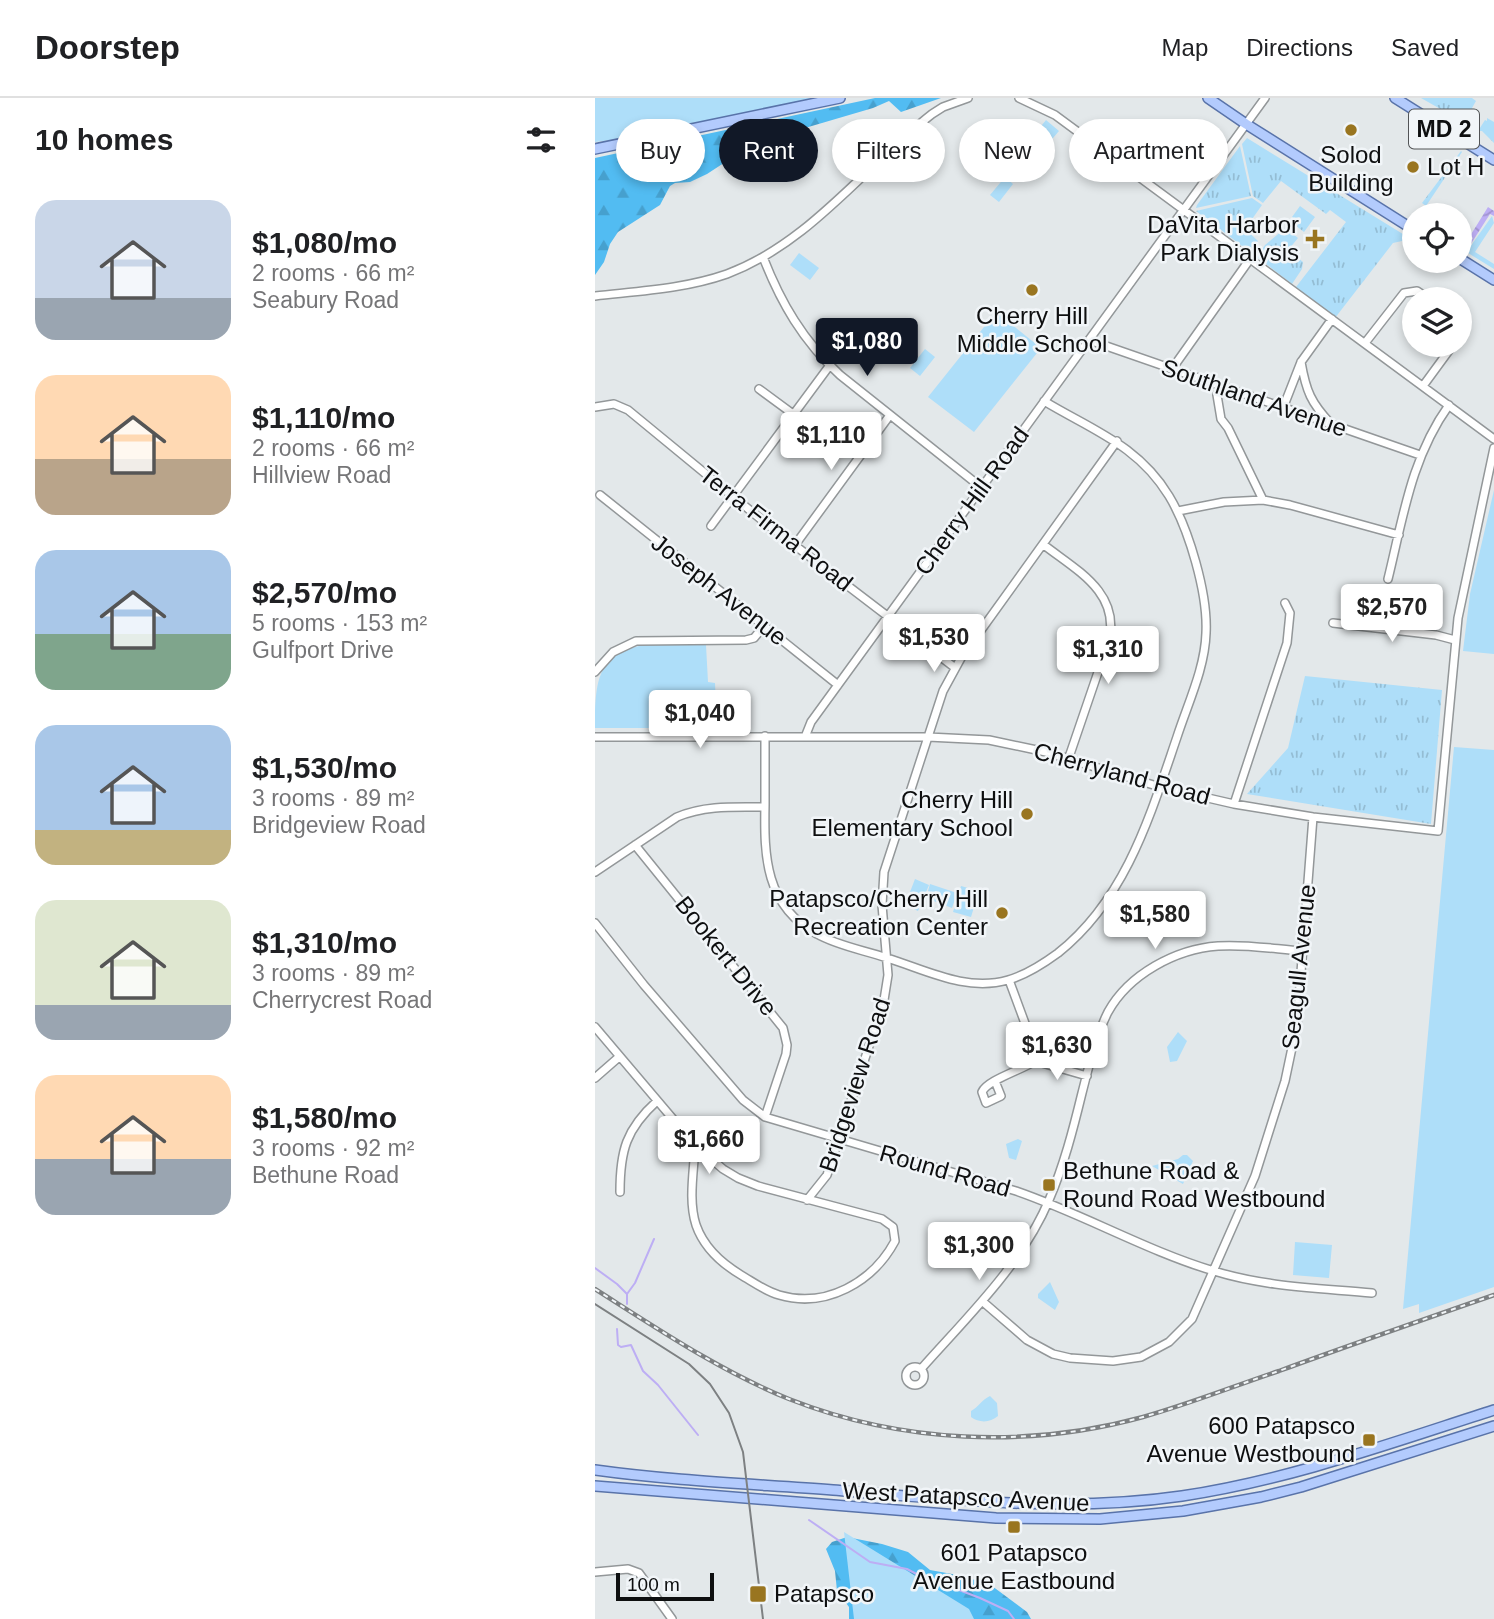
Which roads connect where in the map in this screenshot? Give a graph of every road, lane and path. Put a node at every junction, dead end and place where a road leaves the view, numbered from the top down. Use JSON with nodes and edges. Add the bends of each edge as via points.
{"nodes":[{"id":1,"x":840,"y":98,"type":"edge"},
{"id":2,"x":968,"y":98,"type":"edge"},
{"id":3,"x":1019,"y":98,"type":"edge"},
{"id":4,"x":1208,"y":98,"type":"edge"},
{"id":5,"x":1265,"y":98,"type":"edge"},
{"id":6,"x":1395,"y":98,"type":"edge"},
{"id":7,"x":1246,"y":124,"type":"junction"},
{"id":8,"x":595,"y":149,"type":"edge"},
{"id":9,"x":1494,"y":160,"type":"edge"},
{"id":10,"x":1184,"y":209,"type":"junction"},
{"id":11,"x":1402,"y":222,"type":"edge"},
{"id":12,"x":763,"y":257,"type":"junction"},
{"id":13,"x":1251,"y":259,"type":"junction"},
{"id":14,"x":1472,"y":266,"type":"edge"},
{"id":15,"x":1494,"y":280,"type":"edge"},
{"id":16,"x":1402,"y":295,"type":"edge"},
{"id":17,"x":595,"y":296,"type":"edge"},
{"id":18,"x":1332,"y":319,"type":"junction"},
{"id":19,"x":1089,"y":340,"type":"junction"},
{"id":20,"x":1365,"y":343,"type":"junction"},
{"id":21,"x":1445,"y":357,"type":"edge"},
{"id":22,"x":1301,"y":362,"type":"junction"},
{"id":23,"x":830,"y":365,"type":"junction"},
{"id":24,"x":1172,"y":369,"type":"junction"},
{"id":25,"x":1222,"y":386,"type":"junction"},
{"id":26,"x":1423,"y":386,"type":"junction"},
{"id":27,"x":759,"y":389,"type":"dead end"},
{"id":28,"x":1044,"y":401,"type":"junction"},
{"id":29,"x":1449,"y":405,"type":"junction"},
{"id":30,"x":595,"y":407,"type":"edge"},
{"id":31,"x":1283,"y":408,"type":"junction"},
{"id":32,"x":793,"y":414,"type":"junction"},
{"id":33,"x":890,"y":415,"type":"junction"},
{"id":34,"x":1332,"y":425,"type":"junction"},
{"id":35,"x":1494,"y":439,"type":"edge"},
{"id":36,"x":1117,"y":441,"type":"junction"},
{"id":37,"x":1494,"y":448,"type":"edge"},
{"id":38,"x":1420,"y":454,"type":"junction"},
{"id":39,"x":982,"y":488,"type":"junction"},
{"id":40,"x":600,"y":495,"type":"dead end"},
{"id":41,"x":733,"y":496,"type":"junction"},
{"id":42,"x":1263,"y":500,"type":"junction"},
{"id":43,"x":1178,"y":512,"type":"junction"},
{"id":44,"x":711,"y":526,"type":"dead end"},
{"id":45,"x":1399,"y":535,"type":"junction"},
{"id":46,"x":795,"y":545,"type":"junction"},
{"id":47,"x":1044,"y":545,"type":"junction"},
{"id":48,"x":1388,"y":579,"type":"dead end"},
{"id":49,"x":1285,"y":603,"type":"dead end"},
{"id":50,"x":889,"y":616,"type":"junction"},
{"id":51,"x":1333,"y":623,"type":"dead end"},
{"id":52,"x":764,"y":626,"type":"junction"},
{"id":53,"x":1455,"y":640,"type":"junction"},
{"id":54,"x":954,"y":667,"type":"junction"},
{"id":55,"x":595,"y":672,"type":"edge"},
{"id":56,"x":838,"y":685,"type":"junction"},
{"id":57,"x":765,"y":736,"type":"junction"},
{"id":58,"x":595,"y":737,"type":"edge"},
{"id":59,"x":805,"y":737,"type":"junction"},
{"id":60,"x":928,"y":737,"type":"junction"},
{"id":61,"x":1068,"y":760,"type":"junction"},
{"id":62,"x":1160,"y":787,"type":"junction"},
{"id":63,"x":1234,"y":804,"type":"junction"},
{"id":64,"x":765,"y":807,"type":"junction"},
{"id":65,"x":1313,"y":817,"type":"junction"},
{"id":66,"x":635,"y":845,"type":"junction"},
{"id":67,"x":595,"y":872,"type":"edge"},
{"id":68,"x":595,"y":923,"type":"edge"},
{"id":69,"x":1303,"y":951,"type":"junction"},
{"id":70,"x":887,"y":958,"type":"junction"},
{"id":71,"x":1009,"y":980,"type":"junction"},
{"id":72,"x":595,"y":1027,"type":"edge"},
{"id":73,"x":619,"y":1057,"type":"junction"},
{"id":74,"x":1035,"y":1061,"type":"junction"},
{"id":75,"x":1087,"y":1076,"type":"junction"},
{"id":76,"x":595,"y":1078,"type":"edge"},
{"id":77,"x":995,"y":1081,"type":"dead end"},
{"id":78,"x":657,"y":1101,"type":"junction"},
{"id":79,"x":765,"y":1117,"type":"junction"},
{"id":80,"x":837,"y":1140,"type":"junction"},
{"id":81,"x":695,"y":1145,"type":"junction"},
{"id":82,"x":619,"y":1192,"type":"dead end"},
{"id":83,"x":807,"y":1200,"type":"junction"},
{"id":84,"x":1048,"y":1202,"type":"junction"},
{"id":85,"x":1213,"y":1271,"type":"junction"},
{"id":86,"x":1372,"y":1293,"type":"dead end"},
{"id":87,"x":982,"y":1301,"type":"junction"},
{"id":88,"x":921,"y":1369,"type":"dead end"},
{"id":89,"x":1494,"y":1410,"type":"edge"},
{"id":90,"x":1494,"y":1426,"type":"edge"},
{"id":91,"x":595,"y":1470,"type":"edge"},
{"id":92,"x":610,"y":1471,"type":"junction"},
{"id":93,"x":694,"y":1480,"type":"junction"},
{"id":94,"x":595,"y":1486,"type":"edge"},
{"id":95,"x":630,"y":1490,"type":"junction"},
{"id":96,"x":595,"y":1572,"type":"edge"},
{"id":97,"x":672,"y":1619,"type":"edge"}],
"edges":[{"from":1,"to":8,"type":"main road"},
{"from":2,"to":12,"type":"street","via":[[932,114],[815,220]]},
{"from":3,"to":10,"type":"street","via":[[1055,115]]},
{"from":4,"to":7,"type":"main road"},
{"from":5,"to":7,"type":"street","name":"Cherry Hill Road"},
{"from":6,"to":9,"type":"main road","number":"MD 2"},
{"from":7,"to":10,"type":"street","name":"Cherry Hill Road"},
{"from":7,"to":11,"type":"main road"},
{"from":10,"to":13,"type":"street"},
{"from":10,"to":19,"type":"street","name":"Cherry Hill Road"},
{"from":12,"to":17,"type":"street","via":[[690,284]]},
{"from":12,"to":23,"type":"street","via":[[791,317]]},
{"from":13,"to":18,"type":"street"},
{"from":13,"to":24,"type":"street"},
{"from":14,"to":15,"type":"main road"},
{"from":16,"to":20,"type":"street"},
{"from":18,"to":20,"type":"street"},
{"from":18,"to":22,"type":"street"},
{"from":19,"to":24,"type":"street","name":"Southland Avenue"},
{"from":19,"to":28,"type":"street","name":"Cherry Hill Road"},
{"from":20,"to":26,"type":"street"},
{"from":21,"to":26,"type":"street"},
{"from":22,"to":31,"type":"street"},
{"from":22,"to":34,"type":"street","via":[[1305,388]]},
{"from":23,"to":32,"type":"street"},
{"from":23,"to":33,"type":"street"},
{"from":24,"to":25,"type":"street","name":"Southland Avenue"},
{"from":25,"to":31,"type":"street","name":"Southland Avenue"},
{"from":25,"to":42,"type":"street","via":[[1217,395],[1221,419]]},
{"from":26,"to":29,"type":"street"},
{"from":27,"to":32,"type":"street"},
{"from":28,"to":36,"type":"street"},
{"from":28,"to":39,"type":"street","name":"Cherry Hill Road"},
{"from":29,"to":35,"type":"street"},
{"from":29,"to":38,"type":"street"},
{"from":30,"to":41,"type":"street","name":"Terra Firma Road","via":[[614,404],[628,410]]},
{"from":31,"to":34,"type":"street","name":"Southland Avenue"},
{"from":32,"to":41,"type":"street"},
{"from":33,"to":39,"type":"street"},
{"from":33,"to":46,"type":"street"},
{"from":34,"to":38,"type":"street","name":"Southland Avenue"},
{"from":36,"to":43,"type":"street","via":[[1149,469]]},
{"from":36,"to":47,"type":"street","name":"Bridgeview Road"},
{"from":37,"to":53,"type":"street"},
{"from":38,"to":45,"type":"street"},
{"from":39,"to":50,"type":"street","name":"Cherry Hill Road"},
{"from":40,"to":52,"type":"street","name":"Joseph Avenue"},
{"from":41,"to":44,"type":"street"},
{"from":41,"to":46,"type":"street","name":"Terra Firma Road"},
{"from":42,"to":43,"type":"street"},
{"from":42,"to":45,"type":"street"},
{"from":43,"to":62,"type":"street","via":[[1203,595],[1206,632],[1201,667]]},
{"from":45,"to":48,"type":"street"},
{"from":46,"to":50,"type":"street","name":"Terra Firma Road"},
{"from":47,"to":54,"type":"street","name":"Bridgeview Road"},
{"from":47,"to":61,"type":"street","via":[[1089,580],[1109,608],[1109,640]]},
{"from":49,"to":63,"type":"street","via":[[1290,613],[1287,643]]},
{"from":50,"to":54,"type":"street","name":"Terra Firma Road"},
{"from":50,"to":56,"type":"street","name":"Cherry Hill Road"},
{"from":51,"to":53,"type":"street"},
{"from":52,"to":55,"type":"street","via":[[746,640],[636,641],[613,652]]},
{"from":52,"to":56,"type":"street","name":"Joseph Avenue"},
{"from":53,"to":65,"type":"street","name":"Cherryland Road","via":[[1438,831]]},
{"from":54,"to":60,"type":"street","name":"Bridgeview Road"},
{"from":56,"to":59,"type":"street","name":"Cherry Hill Road"},
{"from":57,"to":58,"type":"street"},
{"from":57,"to":59,"type":"street"},
{"from":57,"to":64,"type":"street"},
{"from":59,"to":60,"type":"street","name":"Cherryland Road"},
{"from":60,"to":61,"type":"street","name":"Cherryland Road","via":[[1009,744]]},
{"from":60,"to":70,"type":"street","name":"Bridgeview Road","via":[[884,872]]},
{"from":61,"to":62,"type":"street","name":"Cherryland Road"},
{"from":62,"to":63,"type":"street","name":"Cherryland Road"},
{"from":62,"to":71,"type":"street","via":[[1129,863],[1094,919],[1050,958]]},
{"from":63,"to":65,"type":"street","name":"Cherryland Road"},
{"from":64,"to":66,"type":"street","via":[[688,812]]},
{"from":64,"to":70,"type":"street","via":[[770,877],[796,919],[818,935]]},
{"from":65,"to":69,"type":"street","name":"Seagull Avenue"},
{"from":66,"to":67,"type":"street"},
{"from":66,"to":79,"type":"street","name":"Bookert Drive","via":[[783,1028],[786,1054]]},
{"from":68,"to":79,"type":"street","name":"Round Road","via":[[743,1101]]},
{"from":69,"to":75,"type":"street","via":[[1217,946],[1184,952],[1155,966],[1130,985],[1109,1010]]},
{"from":69,"to":85,"type":"street","name":"Seagull Avenue","via":[[1297,1024],[1277,1113]]},
{"from":70,"to":71,"type":"street","via":[[966,982]]},
{"from":70,"to":80,"type":"street","name":"Bridgeview Road","via":[[884,1000]]},
{"from":71,"to":74,"type":"street"},
{"from":72,"to":73,"type":"street"},
{"from":73,"to":76,"type":"street"},
{"from":73,"to":78,"type":"street"},
{"from":74,"to":75,"type":"street"},
{"from":74,"to":77,"type":"street"},
{"from":75,"to":84,"type":"street","via":[[1066,1157]]},
{"from":78,"to":81,"type":"street"},
{"from":78,"to":82,"type":"street","via":[[629,1132]]},
{"from":79,"to":80,"type":"street","name":"Round Road"},
{"from":80,"to":83,"type":"street","name":"Bridgeview Road","via":[[827,1175]]},
{"from":80,"to":84,"type":"street","name":"Round Road"},
{"from":81,"to":83,"type":"street","via":[[738,1178]]},
{"from":81,"to":83,"type":"street","via":[[692,1198],[700,1235],[717,1259],[777,1295],[821,1297],[862,1280],[889,1252],[896,1236],[882,1219]]},
{"from":84,"to":85,"type":"street","name":"Round Road"},
{"from":84,"to":87,"type":"street","via":[[1017,1256]]},
{"from":85,"to":86,"type":"street","name":"Round Road","via":[[1281,1285]]},
{"from":85,"to":87,"type":"street","name":"Seagull Avenue","via":[[1182,1331],[1155,1351],[1126,1360],[1053,1353],[1027,1340]]},
{"from":87,"to":88,"type":"street"},
{"from":89,"to":93,"type":"main road","name":"West Patapsco Avenue","via":[[1258,1482],[1143,1501],[997,1503]]},
{"from":90,"to":95,"type":"main road","name":"West Patapsco Avenue","via":[[1274,1494],[1134,1517],[996,1518]]},
{"from":91,"to":92,"type":"main road","name":"West Patapsco Avenue"},
{"from":92,"to":93,"type":"main road","name":"West Patapsco Avenue"},
{"from":92,"to":95,"type":"main road","via":[[625,1479]]},
{"from":93,"to":95,"type":"main road","via":[[642,1479]]},
{"from":94,"to":95,"type":"main road","name":"West Patapsco Avenue"},
{"from":96,"to":97,"type":"street","via":[[634,1571]]}]}
